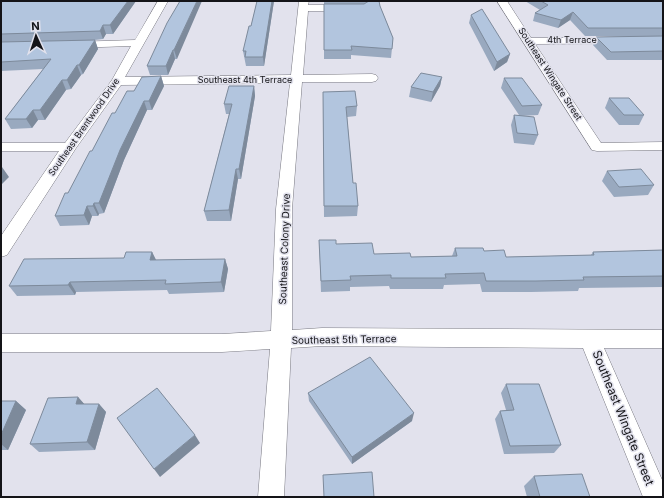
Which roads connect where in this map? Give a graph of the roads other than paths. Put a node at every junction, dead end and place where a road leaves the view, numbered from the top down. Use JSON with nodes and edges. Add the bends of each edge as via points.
{"nodes":[{"id":1,"x":163,"y":1,"type":"edge"},
{"id":2,"x":502,"y":1,"type":"edge"},
{"id":3,"x":303,"y":4,"type":"edge"},
{"id":4,"x":357,"y":8,"type":"edge"},
{"id":5,"x":663,"y":40,"type":"edge"},
{"id":6,"x":528,"y":41,"type":"junction"},
{"id":7,"x":139,"y":43,"type":"junction"},
{"id":8,"x":63,"y":46,"type":"edge"},
{"id":9,"x":372,"y":78,"type":"dead end"},
{"id":10,"x":297,"y":79,"type":"junction"},
{"id":11,"x":117,"y":81,"type":"junction"},
{"id":12,"x":663,"y":146,"type":"edge"},
{"id":13,"x":1,"y":147,"type":"edge"},
{"id":14,"x":69,"y":147,"type":"junction"},
{"id":15,"x":1,"y":250,"type":"edge"},
{"id":16,"x":590,"y":339,"type":"junction"},
{"id":17,"x":663,"y":339,"type":"edge"},
{"id":18,"x":281,"y":340,"type":"junction"},
{"id":19,"x":1,"y":342,"type":"edge"},
{"id":20,"x":271,"y":497,"type":"edge"},
{"id":21,"x":656,"y":497,"type":"edge"}],
"edges":[{"from":1,"to":7,"type":"street","name":"Southeast Brentwood Drive"},
{"from":2,"to":6,"type":"street","name":"Southeast Wingate Street"},
{"from":3,"to":4,"type":"street"},
{"from":3,"to":10,"type":"street","name":"Southeast Colony Drive"},
{"from":5,"to":6,"type":"street","name":"4th Terrace"},
{"from":6,"to":12,"type":"street","name":"Southeast Wingate Street","via":[[597,147]]},
{"from":7,"to":8,"type":"street"},
{"from":7,"to":11,"type":"street","name":"Southeast Brentwood Drive"},
{"from":9,"to":10,"type":"street","name":"Southeast 4th Terrace"},
{"from":10,"to":11,"type":"street","name":"Southeast 4th Terrace"},
{"from":10,"to":18,"type":"street","name":"Southeast Colony Drive","via":[[284,209]]},
{"from":11,"to":14,"type":"street","name":"Southeast Brentwood Drive"},
{"from":13,"to":14,"type":"street"},
{"from":14,"to":15,"type":"street","name":"Southeast Brentwood Drive"},
{"from":16,"to":17,"type":"street","name":"Southeast 5th Terrace"},
{"from":16,"to":18,"type":"street","name":"Southeast 5th Terrace","via":[[322,337]]},
{"from":16,"to":21,"type":"street","name":"Southeast Wingate Street"},
{"from":18,"to":19,"type":"street","name":"Southeast 5th Terrace","via":[[222,343]]},
{"from":18,"to":20,"type":"street","name":"Southeast Colony Drive"}]}
